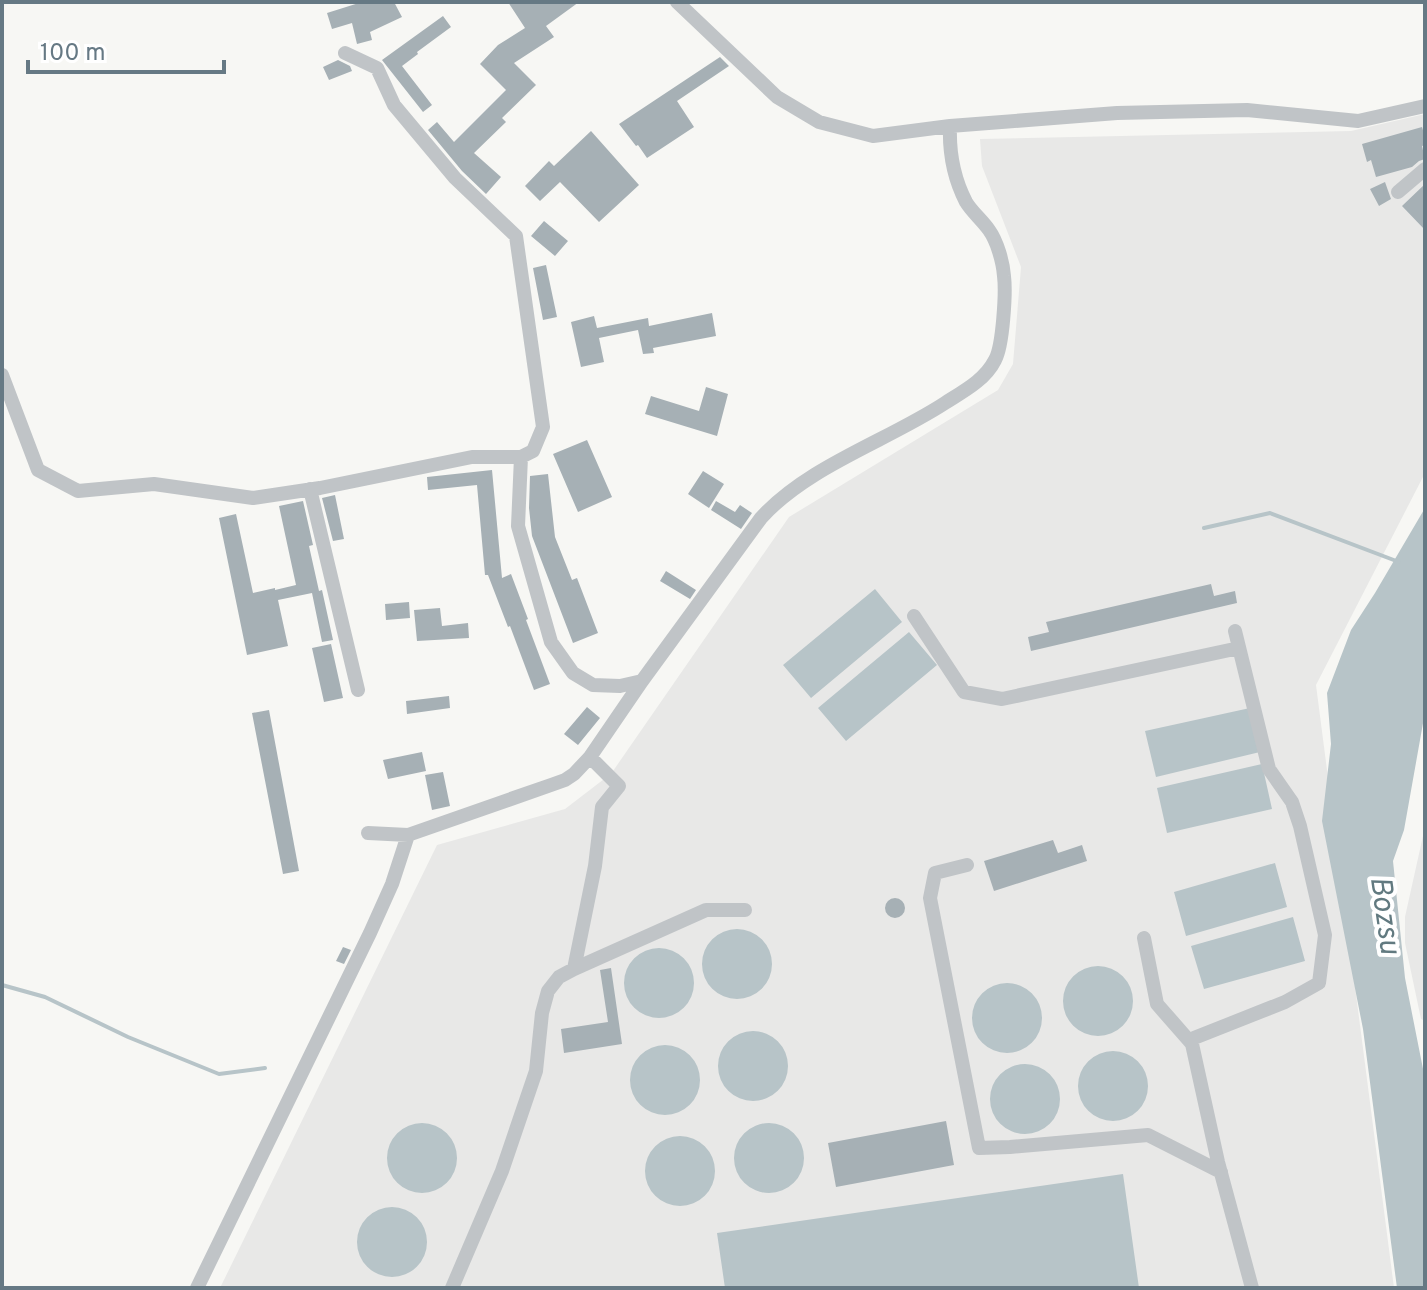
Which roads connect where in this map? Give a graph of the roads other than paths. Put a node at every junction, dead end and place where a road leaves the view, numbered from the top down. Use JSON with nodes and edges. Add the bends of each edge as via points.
{"nodes":[{"id":1,"x":677,"y":2,"type":"edge"},
{"id":2,"x":345,"y":53,"type":"dead end"},
{"id":3,"x":1425,"y":106,"type":"edge"},
{"id":4,"x":950,"y":126,"type":"junction"},
{"id":5,"x":1425,"y":169,"type":"edge"},
{"id":6,"x":1398,"y":192,"type":"dead end"},
{"id":7,"x":2,"y":375,"type":"edge"},
{"id":8,"x":521,"y":457,"type":"junction"},
{"id":9,"x":310,"y":489,"type":"junction"},
{"id":10,"x":914,"y":616,"type":"dead end"},
{"id":11,"x":1235,"y":631,"type":"dead end"},
{"id":12,"x":1239,"y":648,"type":"junction"},
{"id":13,"x":642,"y":681,"type":"junction"},
{"id":14,"x":358,"y":690,"type":"dead end"},
{"id":15,"x":590,"y":757,"type":"junction"},
{"id":16,"x":368,"y":833,"type":"dead end"},
{"id":17,"x":408,"y":835,"type":"junction"},
{"id":18,"x":967,"y":865,"type":"dead end"},
{"id":19,"x":745,"y":910,"type":"dead end"},
{"id":20,"x":1144,"y":938,"type":"dead end"},
{"id":21,"x":574,"y":969,"type":"junction"},
{"id":22,"x":1192,"y":1044,"type":"junction"},
{"id":23,"x":1221,"y":1172,"type":"junction"},
{"id":24,"x":197,"y":1288,"type":"edge"},
{"id":25,"x":452,"y":1288,"type":"edge"},
{"id":26,"x":1252,"y":1288,"type":"edge"}],
"edges":[{"from":1,"to":4,"type":"street","via":[[777,97],[819,122],[873,136]]},
{"from":2,"to":8,"type":"street","via":[[377,68],[394,105],[455,178],[516,236],[543,427],[533,451]]},
{"from":3,"to":4,"type":"street","via":[[1358,121],[1247,110]]},
{"from":4,"to":13,"type":"street","via":[[951,165],[967,203],[991,232],[1005,275],[997,357],[979,380],[956,396],[774,503]]},
{"from":5,"to":6,"type":"street"},
{"from":7,"to":9,"type":"street","via":[[38,470],[78,491],[154,484],[253,498]]},
{"from":8,"to":9,"type":"street","via":[[472,457]]},
{"from":8,"to":13,"type":"street","via":[[518,526],[551,642],[573,673],[593,685]]},
{"from":9,"to":14,"type":"street"},
{"from":10,"to":12,"type":"street","via":[[964,692],[1002,699]]},
{"from":11,"to":12,"type":"street"},
{"from":12,"to":22,"type":"street","via":[[1269,769],[1292,802],[1300,826],[1325,935],[1319,983],[1194,1038]]},
{"from":13,"to":15,"type":"street"},
{"from":15,"to":17,"type":"street","via":[[565,780]]},
{"from":15,"to":21,"type":"street","via":[[619,786],[602,807]]},
{"from":16,"to":17,"type":"street"},
{"from":17,"to":24,"type":"street","via":[[370,933]]},
{"from":18,"to":23,"type":"street","via":[[935,873],[930,898],[979,1148],[1148,1135]]},
{"from":19,"to":21,"type":"street","via":[[706,910]]},
{"from":20,"to":22,"type":"street","via":[[1157,1004]]},
{"from":21,"to":25,"type":"street","via":[[548,991],[536,1071],[502,1171]]},
{"from":22,"to":23,"type":"street"},
{"from":23,"to":26,"type":"street"}]}
